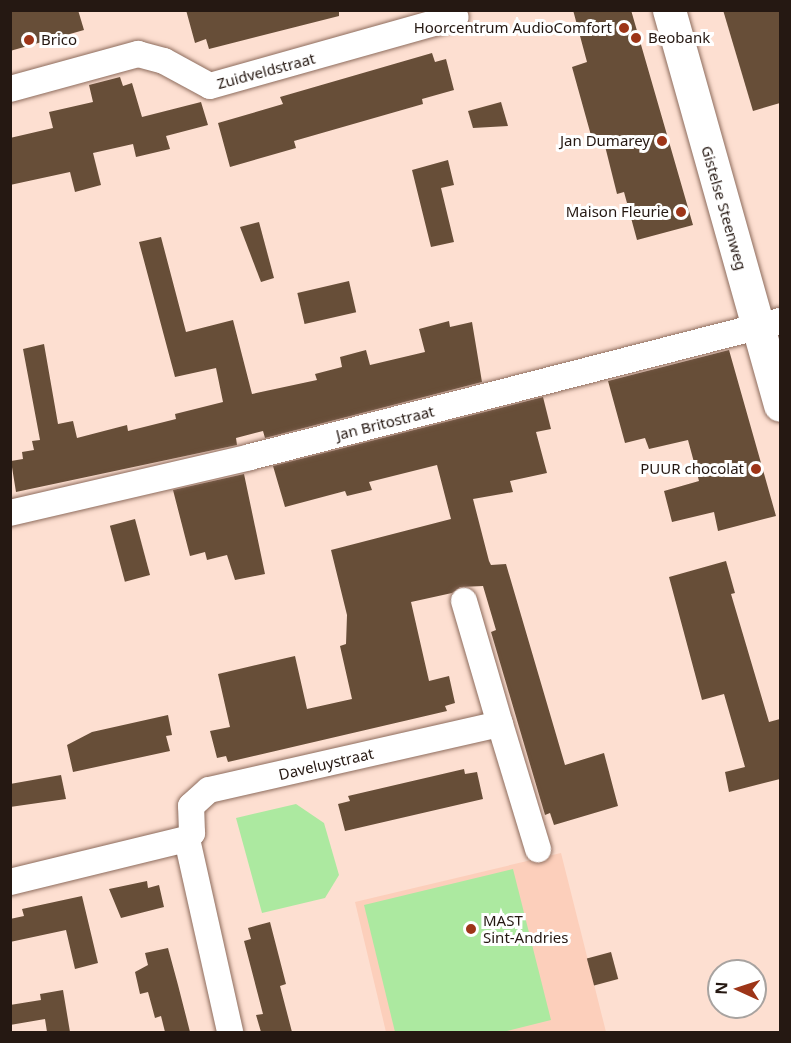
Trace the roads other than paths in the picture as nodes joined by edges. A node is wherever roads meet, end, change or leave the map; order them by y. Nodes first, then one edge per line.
1 (669, 10) edge
2 (456, 16) dead end
3 (10, 88) edge
4 (769, 324) edge
5 (780, 405) edge
6 (10, 513) edge
7 (464, 601) dead end
8 (500, 724) junction
9 (187, 840) junction
10 (538, 849) dead end
11 (10, 882) edge
12 (230, 1032) edge

1 - 4 main road, Gistelse Steenweg
2 - 3 street, Zuidveldstraat
4 - 5 main road, Gistelse Steenweg
4 - 6 street, Jan Britostraat
7 - 8 street
8 - 9 street, Daveluystraat
8 - 10 street
9 - 11 street
9 - 12 street

